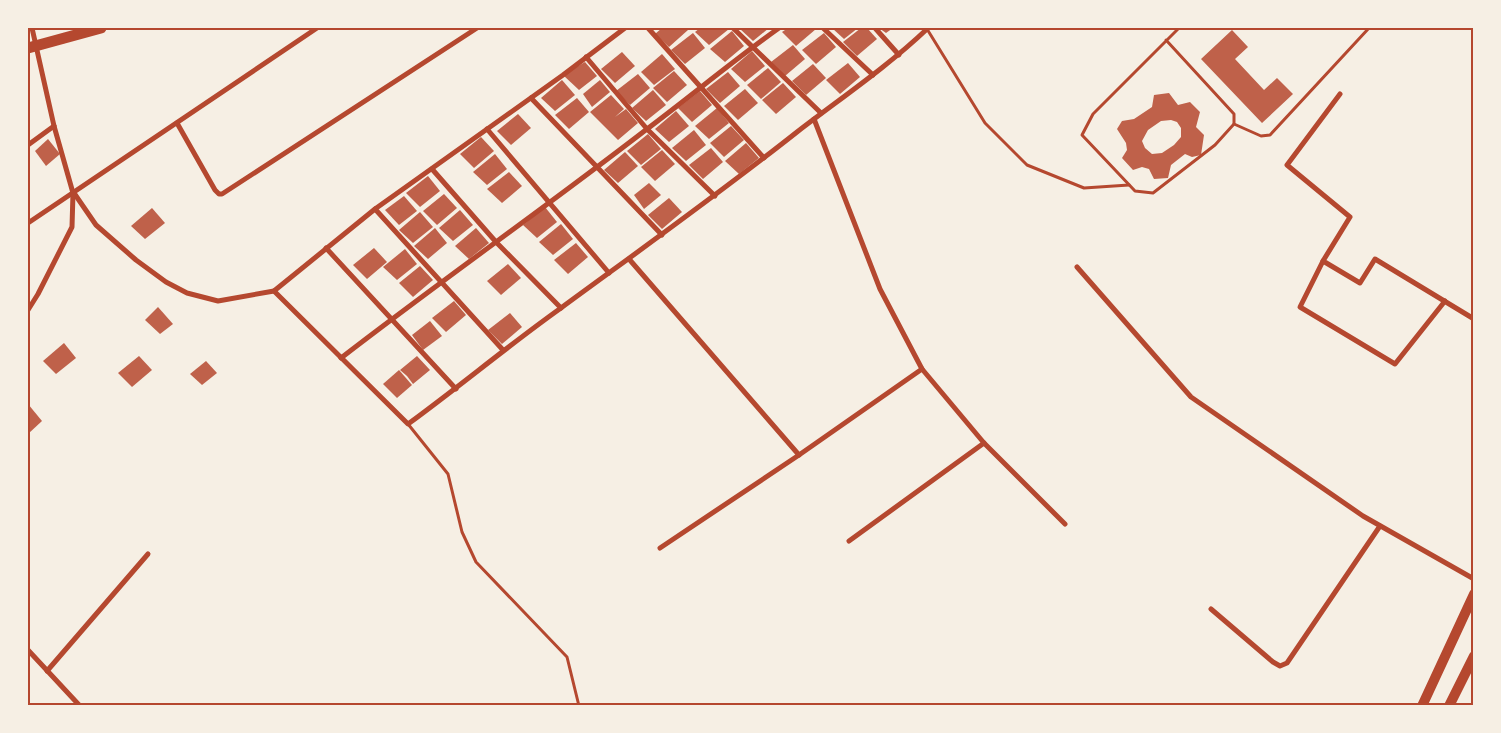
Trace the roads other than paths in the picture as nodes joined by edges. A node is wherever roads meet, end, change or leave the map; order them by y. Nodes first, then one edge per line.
1 (32, 28) edge
2 (101, 28) edge
3 (317, 28) edge
4 (477, 28) edge
5 (625, 28) edge
6 (648, 28) edge
7 (734, 28) edge
8 (779, 28) edge
9 (823, 28) edge
10 (876, 28) edge
11 (927, 28) edge
12 (1179, 28) edge
13 (1369, 28) edge
14 (1166, 40) junction
15 (32, 47) edge
16 (752, 47) junction
17 (900, 55) junction
18 (586, 57) junction
19 (873, 75) junction
20 (701, 86) junction
21 (1340, 94) dead end
22 (531, 98) junction
23 (821, 113) junction
24 (814, 119) junction
25 (177, 123) junction
26 (1234, 124) junction
27 (54, 126) junction
28 (487, 129) junction
29 (647, 129) junction
30 (28, 145) edge
31 (764, 158) junction
32 (596, 167) junction
33 (432, 169) junction
34 (1129, 185) junction
35 (73, 193) junction
36 (715, 196) junction
37 (549, 202) junction
38 (375, 209) junction
39 (28, 223) edge
40 (662, 235) junction
41 (496, 242) junction
42 (326, 248) junction
43 (629, 259) junction
44 (1323, 261) junction
45 (1077, 267) dead end
46 (610, 273) junction
47 (441, 282) junction
48 (274, 291) junction
49 (1445, 301) junction
50 (561, 308) junction
51 (28, 310) edge
52 (392, 318) junction
53 (1474, 319) edge
54 (503, 350) junction
55 (341, 358) junction
56 (922, 369) junction
57 (456, 389) junction
58 (408, 424) junction
59 (984, 443) junction
60 (799, 455) junction
61 (1065, 524) dead end
62 (1380, 526) junction
63 (849, 541) dead end
64 (660, 548) dead end
65 (148, 554) dead end
66 (1474, 579) edge
67 (1474, 594) edge
68 (1211, 609) dead end
69 (28, 650) edge
70 (1474, 656) edge
71 (47, 670) junction
72 (80, 706) edge
73 (578, 706) edge
74 (1422, 706) edge
75 (1449, 706) edge

1 - 15 street
2 - 15 highway
3 - 25 street
4 - 25 street
5 - 18 street
6 - 20 street
7 - 16 street
8 - 16 street
9 - 19 street
10 - 17 street
11 - 17 street
11 - 34 lane
12 - 14 lane
13 - 26 lane
14 - 26 lane
14 - 34 lane
15 - 27 street
16 - 20 street
16 - 23 street
17 - 19 street
18 - 22 street
18 - 29 street
19 - 23 street
20 - 29 street
20 - 31 street
21 - 44 street
22 - 28 street
22 - 32 street
23 - 24 street
24 - 31 street
24 - 56 street
25 - 35 street
26 - 34 lane
27 - 30 street
27 - 35 street
28 - 33 street
28 - 37 street
29 - 32 street
29 - 36 street
31 - 36 street
32 - 37 street
32 - 40 street
33 - 38 street
33 - 41 street
35 - 39 street
35 - 48 street
35 - 51 street
36 - 40 street
37 - 41 street
37 - 46 street
38 - 42 street
38 - 47 street
40 - 43 street
41 - 47 street
41 - 50 street
42 - 48 street
42 - 52 street
43 - 46 street
43 - 60 street
44 - 49 street
44 - 49 street
45 - 62 street
46 - 50 street
47 - 52 street
47 - 54 street
48 - 55 street
49 - 53 street
50 - 54 street
52 - 55 street
52 - 57 street
54 - 57 street
55 - 58 street
56 - 59 street
56 - 60 street
57 - 58 street
58 - 73 lane
59 - 61 street
59 - 63 street
60 - 64 street
62 - 66 street
62 - 68 street
65 - 71 street
67 - 74 main road
69 - 71 street
70 - 75 main road
71 - 72 street

